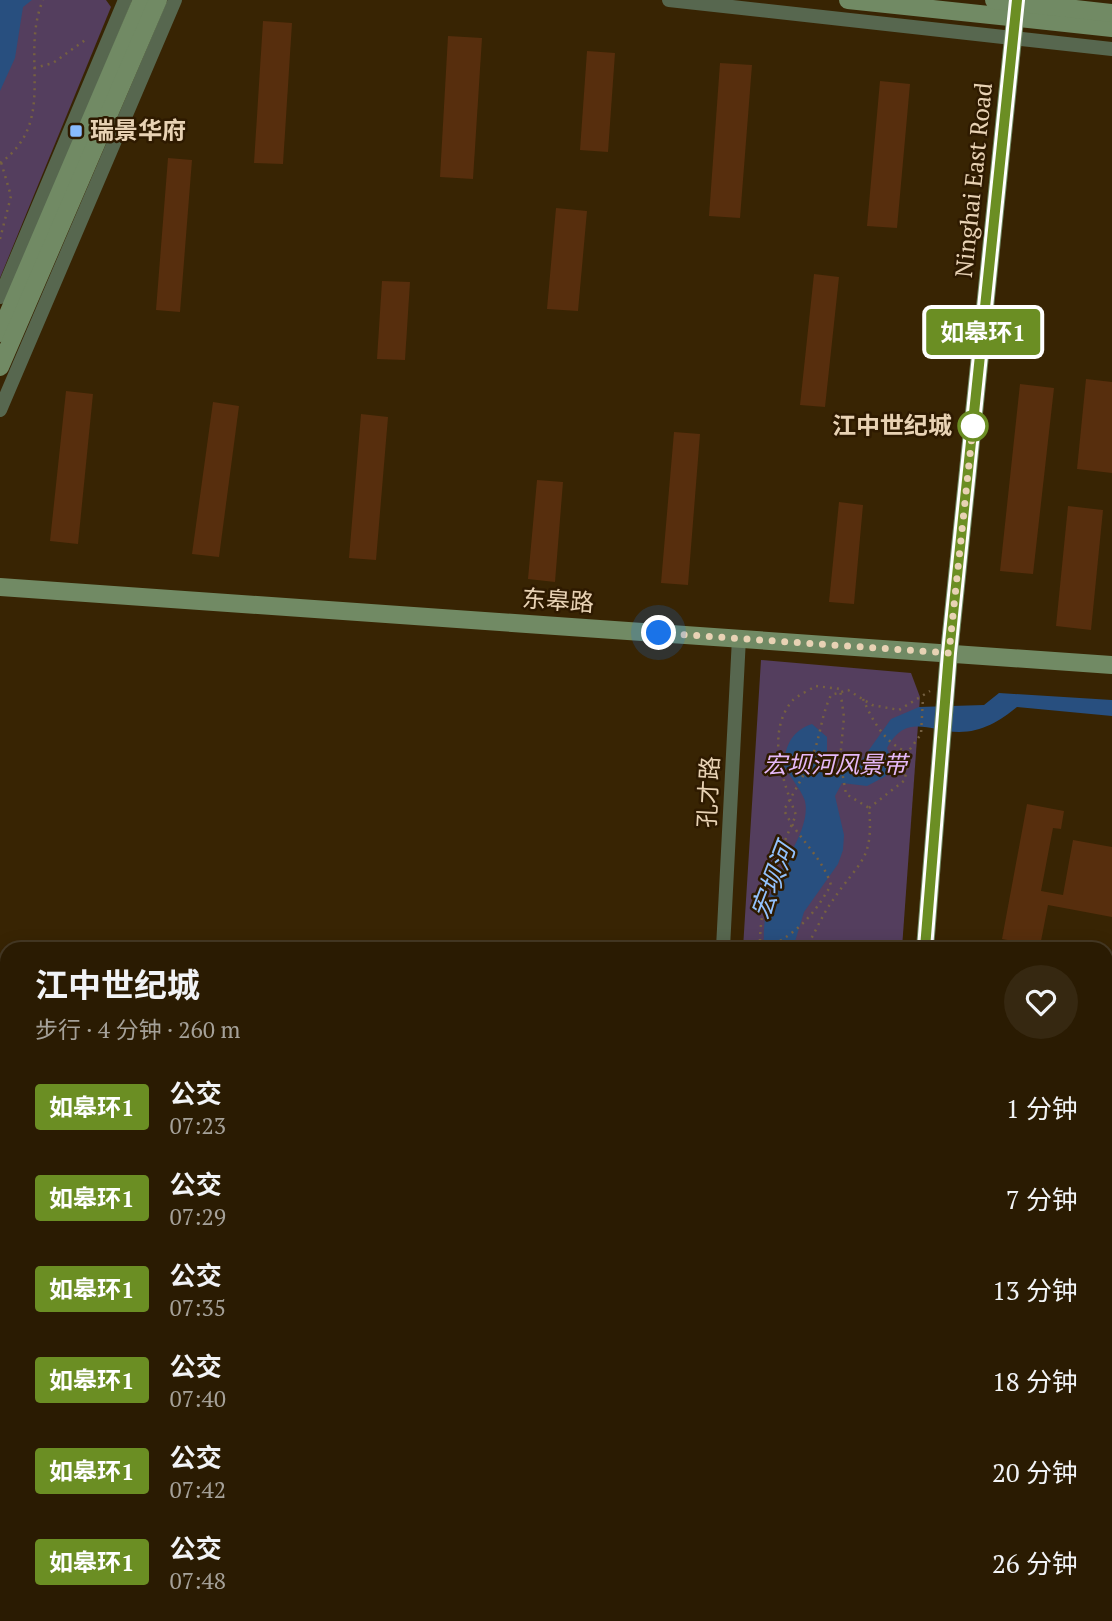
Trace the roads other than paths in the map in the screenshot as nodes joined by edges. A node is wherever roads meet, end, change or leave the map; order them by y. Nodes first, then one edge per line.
1 (125, 0) edge
2 (142, 0) edge
3 (159, 0) edge
4 (175, 0) edge
5 (669, 0) edge
6 (848, 0) edge
7 (994, 0) edge
8 (1016, 7) edge
9 (1112, 13) edge
10 (1112, 28) edge
11 (1014, 38) junction
12 (1112, 48) edge
13 (0, 298) edge
14 (0, 333) edge
15 (0, 367) edge
16 (0, 410) edge
17 (0, 587) edge
18 (739, 638) junction
19 (949, 653) junction
20 (1112, 665) edge
21 (723, 942) edge
22 (925, 942) edge

1 - 13 street
2 - 14 street
3 - 15 street
4 - 16 street
5 - 11 street
6 - 8 street
7 - 8 street
8 - 9 street
8 - 10 street
8 - 11 street, Ninghai East Road
11 - 12 street
11 - 19 street, Ninghai East Road
17 - 18 street, 东皋路
18 - 19 street, 东皋路
18 - 21 street, 孔才路
19 - 20 street, 东皋路
19 - 22 street, Ninghai East Road

